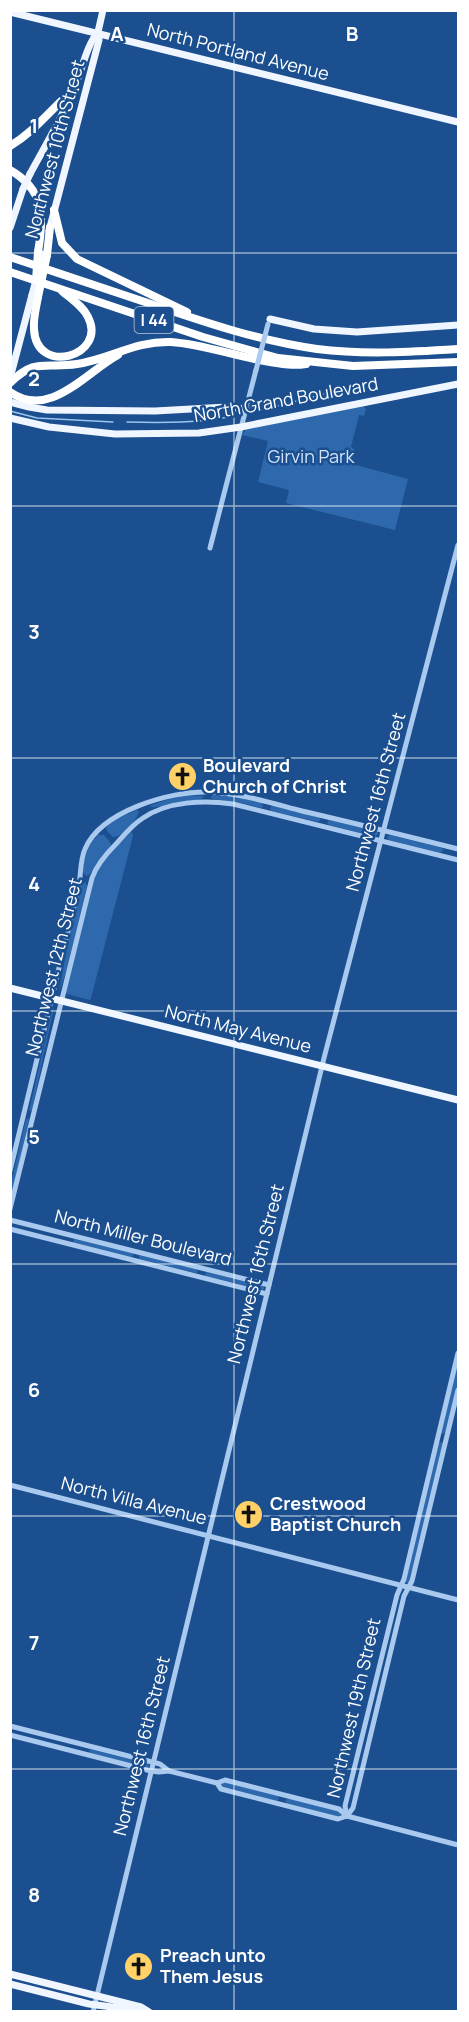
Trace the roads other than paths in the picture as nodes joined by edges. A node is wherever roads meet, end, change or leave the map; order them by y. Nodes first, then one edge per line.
1 (103, 10) edge
2 (10, 12) edge
3 (98, 32) junction
4 (75, 88) junction
5 (459, 122) edge
6 (10, 146) edge
7 (10, 170) edge
8 (54, 210) junction
9 (50, 227) joint
10 (10, 228) edge
11 (42, 254) junction
12 (10, 257) edge
13 (10, 272) edge
14 (36, 280) joint
15 (58, 288) junction
16 (35, 296) junction
17 (269, 321) joint
18 (207, 323) junction
19 (459, 326) edge
20 (136, 346) junction
21 (459, 349) edge
22 (459, 362) edge
23 (314, 363) junction
24 (11, 380) edge
25 (459, 384) edge
26 (10, 392) edge
27 (10, 402) edge
28 (245, 413) junction
29 (10, 418) edge
30 (241, 427) junction
31 (459, 545) edge
32 (210, 548) dead end
33 (384, 831) junction
34 (381, 841) junction
35 (459, 849) edge
36 (459, 860) edge
37 (10, 988) edge
38 (52, 998) junction
39 (61, 1000) junction
40 (322, 1065) junction
41 (459, 1100) edge
42 (10, 1171) edge
43 (10, 1209) edge
44 (10, 1220) edge
45 (10, 1229) edge
46 (269, 1285) junction
47 (267, 1294) junction
48 (459, 1353) edge
49 (459, 1390) edge
50 (10, 1485) edge
51 (208, 1535) junction
52 (401, 1585) junction
53 (409, 1587) junction
54 (459, 1600) edge
55 (10, 1725) edge
56 (10, 1735) edge
57 (153, 1762) junction
58 (151, 1771) junction
59 (169, 1771) junction
60 (218, 1783) junction
61 (347, 1816) junction
62 (459, 1845) edge
63 (10, 1974) edge
64 (10, 1984) edge
65 (96, 1996) junction
66 (93, 2008) edge
67 (149, 2011) edge

1 - 3 main road, Northwest 10th Street
2 - 3 main road, North Portland Avenue
3 - 4 main road, Northwest 10th Street
3 - 5 main road, North Portland Avenue
3 - 8 main road, Northwest 10th Street
4 - 6 highway
4 - 10 main road, Northwest 10th Street, bridge
7 - 11 highway
8 - 9 main road, Northwest 10th Street
8 - 18 highway
9 - 11 highway
11 - 14 highway, bridge
11 - 16 highway, bridge
12 - 18 highway, I 44
13 - 15 highway, I 44
14 - 16 main road, bridge
15 - 16 highway
15 - 23 highway, I 44
16 - 24 main road
17 - 19 main road
17 - 28 street, bridge
18 - 21 highway, I 44
20 - 23 highway
20 - 24 highway
20 - 26 highway
22 - 23 highway, I 44
25 - 30 main road, North Grand Boulevard
27 - 28 main road, North Grand Boulevard
28 - 30 street
29 - 30 main road, North Grand Boulevard
30 - 32 street
31 - 33 street, Northwest 16th Street
33 - 34 street, Northwest 16th Street
33 - 35 street, Northwest 12th Street
33 - 38 street, Northwest 12th Street
34 - 36 street, Northwest 12th Street
34 - 39 street, Northwest 12th Street
34 - 40 street, Northwest 16th Street
37 - 38 main road, North May Avenue
38 - 39 main road, North May Avenue
38 - 42 street, Northwest 12th Street
39 - 40 main road, North May Avenue
39 - 43 street, Northwest 12th Street
40 - 41 main road, North May Avenue
40 - 46 street, Northwest 16th Street
44 - 46 street, North Miller Boulevard
45 - 47 street, North Miller Boulevard
46 - 47 street, Northwest 16th Street
47 - 51 street, Northwest 16th Street
48 - 52 street, Northwest 19th Street
49 - 53 street, Northwest 19th Street
50 - 51 street, North Villa Avenue
51 - 52 street, North Villa Avenue
51 - 57 street, Northwest 16th Street
52 - 53 street, North Villa Avenue
52 - 61 street, Northwest 19th Street
53 - 54 street, North Villa Avenue
53 - 61 street, Northwest 19th Street
55 - 57 street
56 - 58 street
57 - 58 street, Northwest 16th Street
57 - 59 street
58 - 59 street
58 - 65 street, Northwest 16th Street
59 - 60 street
60 - 61 street
60 - 61 street
61 - 62 street
63 - 65 main road
64 - 66 main road
65 - 66 street, Northwest 16th Street
65 - 67 main road
66 - 67 main road

